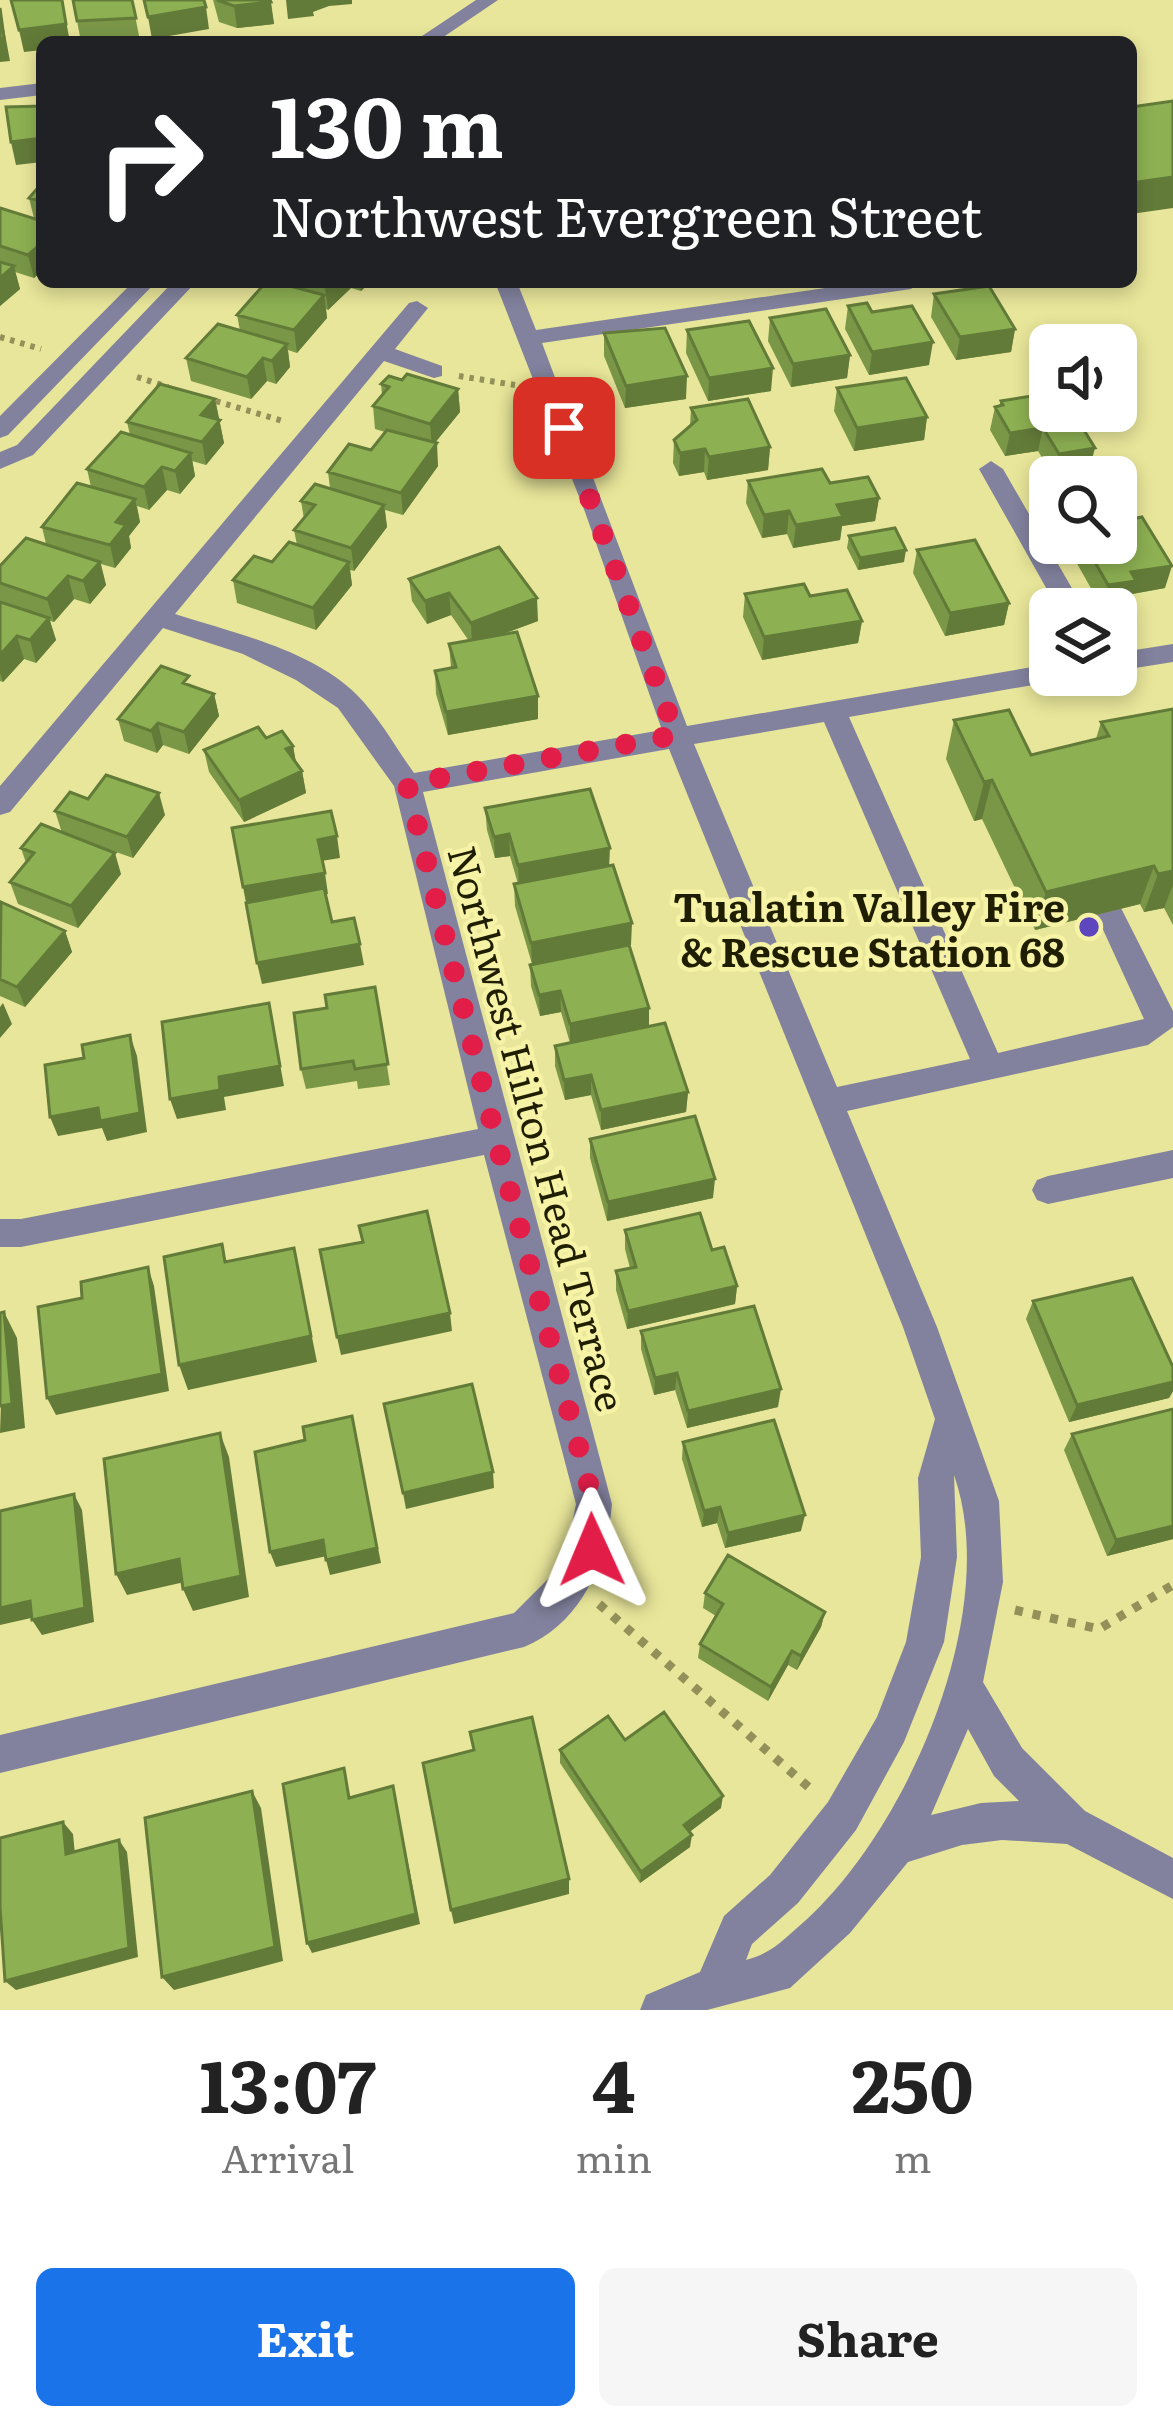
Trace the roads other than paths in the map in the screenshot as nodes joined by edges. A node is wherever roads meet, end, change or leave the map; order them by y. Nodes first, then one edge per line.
1 (489, 0) edge
2 (432, 36) edge
3 (36, 90) edge
4 (0, 94) edge
5 (139, 288) edge
6 (179, 288) edge
7 (508, 288) edge
8 (870, 288) edge
9 (417, 308) dead end
10 (529, 338) junction
11 (380, 352) junction
12 (434, 370) road end
13 (0, 430) edge
14 (0, 461) edge
15 (991, 469) dead end
16 (1059, 588) edge
17 (157, 617) junction
18 (1173, 653) edge
19 (1137, 659) edge
20 (1029, 680) edge
21 (832, 709) junction
22 (676, 735) junction
23 (407, 784) junction
24 (0, 805) edge
25 (1108, 910) edge
26 (989, 1068) junction
27 (829, 1102) junction
28 (496, 1139) junction
29 (1173, 1164) edge
30 (1048, 1190) dead end
31 (0, 1233) edge
32 (951, 1422) junction
33 (964, 1685) junction
34 (0, 1754) edge
35 (1071, 1825) junction
36 (895, 1847) junction
37 (1173, 1879) edge
38 (714, 1986) junction
39 (662, 2010) edge

1 - 2 street
3 - 4 street
5 - 13 street
6 - 14 street
7 - 10 street
8 - 10 street
9 - 11 street
10 - 22 street
11 - 12 street
11 - 17 street
15 - 16 street
17 - 23 street, Northwest Hilton Head Terrace
17 - 24 street
18 - 19 street
20 - 21 street
21 - 22 street
21 - 26 street
22 - 23 street
22 - 27 street
23 - 28 street, Northwest Hilton Head Terrace
25 - 26 street
26 - 27 street
27 - 32 street
28 - 31 street
28 - 34 street, Northwest Hilton Head Terrace
29 - 30 street
32 - 33 street
32 - 38 street
33 - 35 street
33 - 36 street
35 - 36 street
35 - 37 street
36 - 38 street
38 - 39 street

